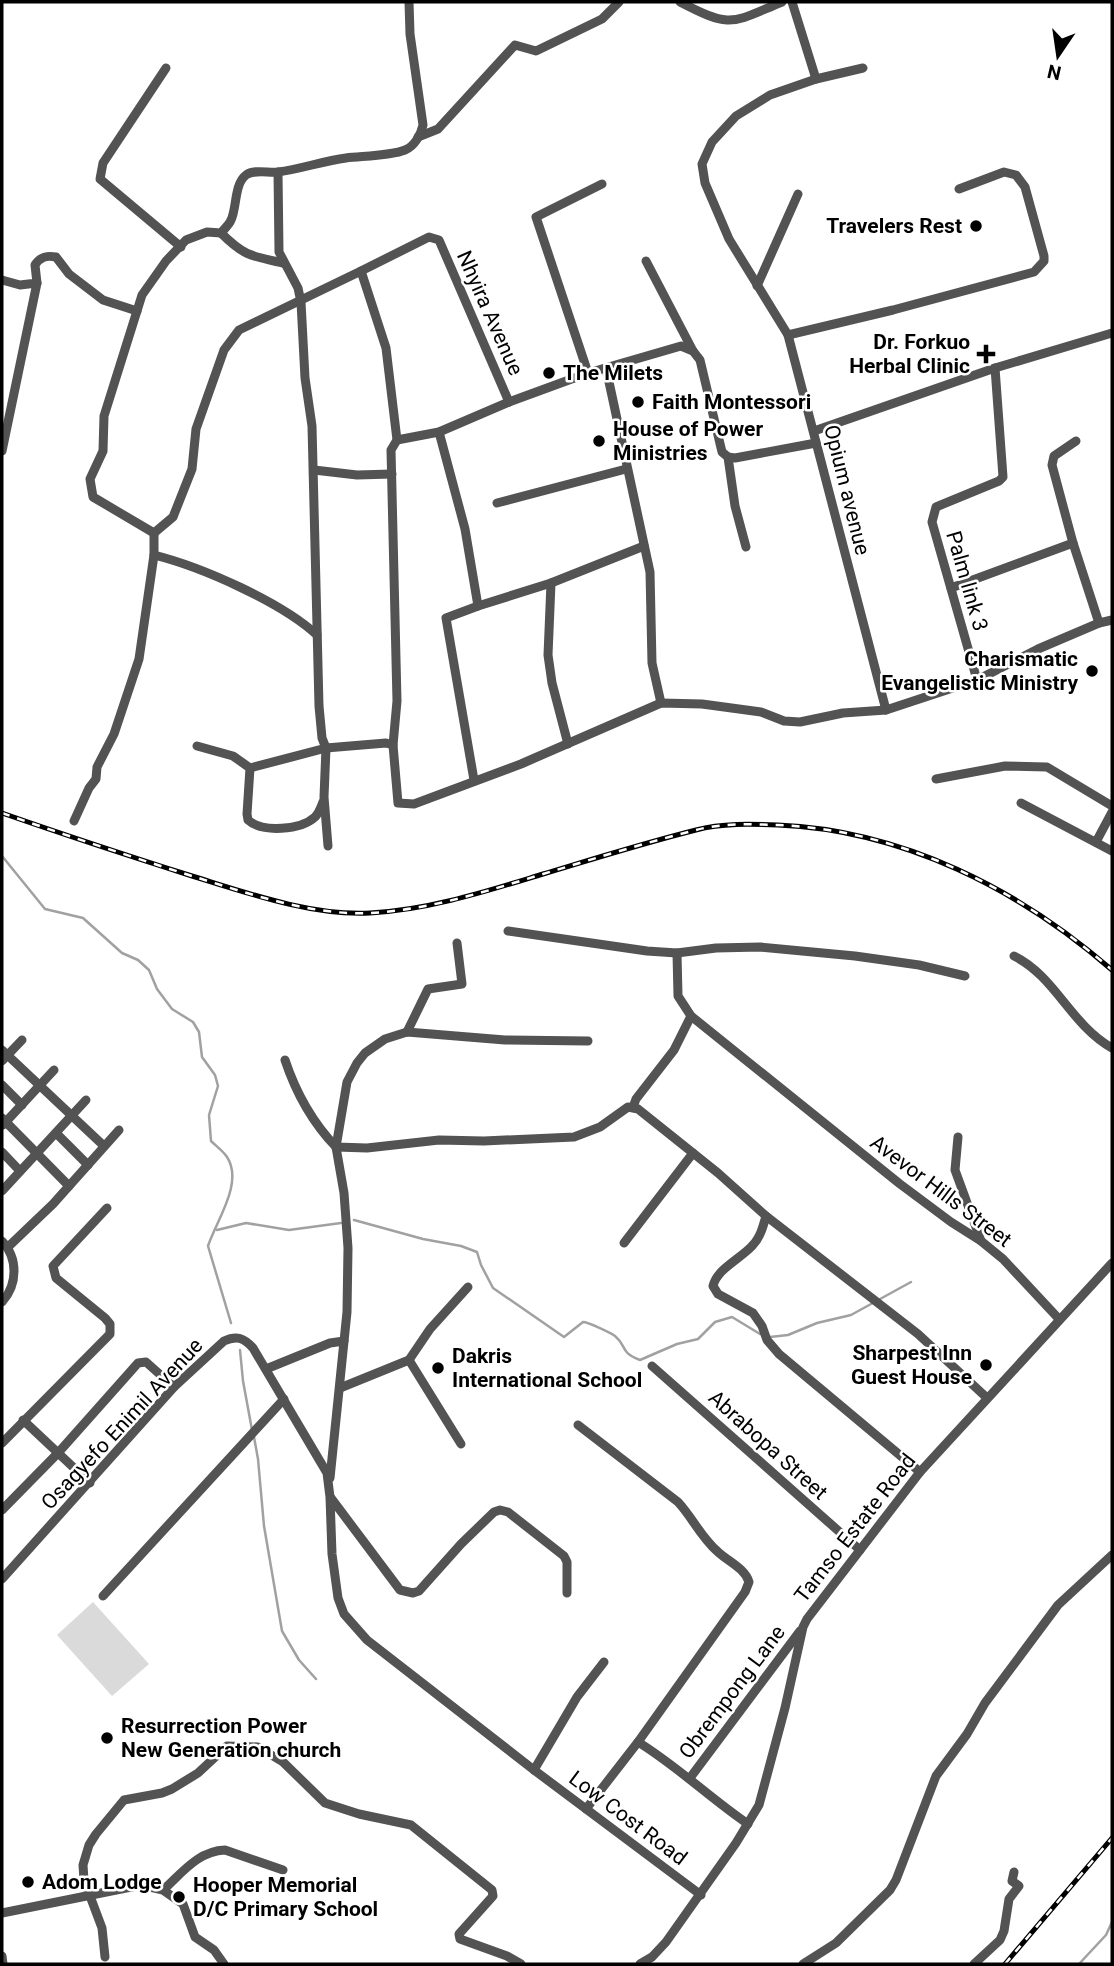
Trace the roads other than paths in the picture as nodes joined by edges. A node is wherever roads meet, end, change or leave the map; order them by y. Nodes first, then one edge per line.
1 (409, 2) edge
2 (619, 2) edge
3 (680, 2) edge
4 (782, 2) edge
5 (792, 2) edge
6 (166, 68) dead end
7 (863, 68) dead end
8 (816, 79) junction
9 (418, 137) junction
10 (278, 172) junction
11 (602, 184) dead end
12 (959, 189) dead end
13 (798, 194) dead end
14 (221, 233) junction
15 (181, 247) junction
16 (646, 261) dead end
17 (283, 263) junction
18 (361, 271) junction
19 (2, 279) edge
20 (37, 283) junction
21 (757, 286) junction
22 (300, 302) junction
23 (136, 311) junction
24 (1112, 333) edge
25 (788, 335) junction
26 (693, 351) junction
27 (606, 368) junction
28 (995, 368) junction
29 (588, 373) junction
30 (509, 402) junction
31 (814, 431) junction
32 (439, 432) junction
33 (397, 440) junction
34 (1076, 441) dead end
35 (816, 443) junction
36 (2, 451) edge
37 (728, 457) junction
38 (626, 469) junction
39 (314, 470) junction
40 (392, 474) junction
41 (497, 503) dead end
42 (154, 533) junction
43 (1073, 543) junction
44 (644, 546) junction
45 (746, 547) dead end
46 (154, 555) junction
47 (551, 583) junction
48 (951, 588) junction
49 (478, 606) junction
50 (1112, 620) edge
51 (1100, 623) junction
52 (317, 635) junction
53 (977, 680) junction
54 (661, 703) junction
55 (886, 710) junction
56 (568, 744) junction
57 (197, 746) dead end
58 (393, 746) junction
59 (326, 748) junction
60 (250, 768) junction
61 (936, 779) dead end
62 (474, 780) junction
63 (324, 797) junction
64 (1021, 803) dead end
65 (1112, 806) edge
66 (1112, 813) edge
67 (74, 821) dead end
68 (1096, 842) junction
69 (328, 846) dead end
70 (1112, 851) edge
71 (508, 931) dead end
72 (457, 943) dead end
73 (677, 953) junction
74 (1014, 956) dead end
75 (965, 976) dead end
76 (691, 1016) junction
77 (407, 1032) junction
78 (22, 1040) dead end
79 (588, 1041) dead end
80 (1112, 1048) edge
81 (4, 1056) edge
82 (285, 1060) dead end
83 (54, 1070) dead end
84 (2, 1084) edge
85 (39, 1086) junction
86 (86, 1100) dead end
87 (22, 1105) junction
88 (633, 1107) junction
89 (71, 1115) junction
90 (3, 1122) edge
91 (119, 1130) dead end
92 (56, 1133) junction
93 (958, 1137) dead end
94 (104, 1146) junction
95 (336, 1147) junction
96 (2, 1152) edge
97 (37, 1153) junction
98 (693, 1153) junction
99 (88, 1165) junction
100 (20, 1171) junction
101 (69, 1186) junction
102 (2, 1191) edge
103 (107, 1208) dead end
104 (766, 1216) junction
105 (981, 1241) junction
106 (624, 1243) dead end
107 (5, 1244) edge
108 (1112, 1263) edge
109 (468, 1287) dead end
110 (2, 1302) edge
111 (1059, 1319) junction
112 (344, 1341) junction
113 (409, 1360) junction
114 (652, 1366) dead end
115 (266, 1369) junction
116 (174, 1387) junction
117 (340, 1388) junction
118 (986, 1397) junction
119 (284, 1399) junction
120 (23, 1420) junction
121 (578, 1425) dead end
122 (2, 1443) edge
123 (461, 1444) dead end
124 (58, 1453) junction
125 (920, 1472) junction
126 (90, 1483) junction
127 (330, 1492) junction
128 (2, 1510) edge
129 (860, 1550) junction
130 (1112, 1555) edge
131 (2, 1579) edge
132 (567, 1593) dead end
133 (103, 1596) dead end
134 (803, 1627) junction
135 (604, 1662) dead end
136 (638, 1742) junction
137 (534, 1770) junction
138 (690, 1778) junction
139 (586, 1809) junction
140 (748, 1825) junction
141 (282, 1870) dead end
142 (1014, 1872) dead end
143 (163, 1890) junction
144 (90, 1895) junction
145 (701, 1895) junction
146 (2, 1913) edge
147 (2, 1956) edge
148 (106, 1957) dead end
149 (3, 1964) edge
150 (224, 1964) edge
151 (521, 1964) edge
152 (640, 1964) edge
153 (803, 1964) edge
154 (974, 1964) edge

1 - 9 street
2 - 9 street
3 - 4 street
5 - 8 street
6 - 15 street
7 - 8 street
8 - 21 street, Opium avenue
9 - 10 street
10 - 14 street
10 - 17 street
11 - 29 street
12 - 25 street
13 - 21 street
14 - 15 street
14 - 17 street
15 - 23 street
16 - 26 street
17 - 22 street
18 - 22 street, Nhyira Avenue
18 - 30 street, Nhyira Avenue
18 - 33 street
19 - 20 street
20 - 23 street
20 - 36 street
21 - 25 street, Opium avenue
22 - 39 street
22 - 42 street, Nhyira Avenue
23 - 42 street
24 - 28 street
25 - 31 street, Opium avenue
26 - 27 street
26 - 37 street
27 - 29 street
27 - 38 street
28 - 31 street
28 - 48 street, Palm link 3
29 - 30 street
30 - 32 street
31 - 35 street, Opium avenue
32 - 33 street
32 - 49 street
33 - 40 street
34 - 43 street
35 - 37 street
35 - 55 street, Opium avenue
37 - 45 street
38 - 41 street
38 - 44 street
39 - 40 street
39 - 52 street
40 - 58 street
42 - 46 street
43 - 48 street
43 - 51 street
44 - 47 street
44 - 54 street
46 - 52 street
46 - 67 street
47 - 49 street
47 - 56 street
48 - 53 street, Palm link 3
49 - 62 street
50 - 51 street
51 - 53 street
52 - 59 street
53 - 55 street
54 - 55 street
54 - 56 street
56 - 62 street
57 - 60 street
58 - 59 street
58 - 62 street
59 - 60 street
59 - 63 street
60 - 63 street
61 - 65 street
63 - 69 street
64 - 68 street
66 - 68 street
68 - 70 street
71 - 73 street
72 - 77 street
73 - 75 street
73 - 76 street
74 - 80 street
76 - 88 street
76 - 105 street, Avevor Hills Street
77 - 79 street
77 - 95 street
78 - 81 street
81 - 85 street
82 - 95 street
83 - 85 street
84 - 87 street
85 - 87 street
85 - 89 street
86 - 89 street
87 - 90 street
88 - 95 street
88 - 98 street
89 - 92 street
89 - 94 street
90 - 97 street
91 - 94 street
92 - 97 street
92 - 99 street
93 - 105 street
94 - 99 street
95 - 112 street
96 - 100 street
97 - 100 street
97 - 101 street
98 - 104 street
98 - 106 street
99 - 101 street
100 - 102 street
101 - 107 street
103 - 120 street
104 - 118 street
104 - 125 street
105 - 111 street, Avevor Hills Street
107 - 110 street
108 - 111 street, Tamso Estate Road
109 - 113 street
111 - 118 street, Tamso Estate Road
112 - 115 street
112 - 117 street
113 - 117 street
113 - 123 street
114 - 129 street, Abrabopa Street
115 - 116 street, Osagyefo Enimil Avenue
115 - 119 street, Osagyefo Enimil Avenue
116 - 124 street
116 - 126 street, Osagyefo Enimil Avenue
117 - 127 street
118 - 125 street, Tamso Estate Road
119 - 127 street, Osagyefo Enimil Avenue
119 - 133 street
120 - 122 street
120 - 124 street
121 - 136 street
124 - 126 street
124 - 128 street
125 - 129 street, Tamso Estate Road
126 - 131 street, Osagyefo Enimil Avenue
127 - 132 street
127 - 137 street, Osagyefo Enimil Avenue
129 - 134 street, Tamso Estate Road
130 - 153 street
134 - 138 street, Obrempong Lane
134 - 140 street, Tamso Estate Road
135 - 137 street
136 - 138 street
136 - 139 street
137 - 139 street, Low Cost Road
138 - 140 street
139 - 145 street, Low Cost Road
140 - 145 street, Tamso Estate Road
141 - 143 street
142 - 154 street
143 - 144 street
143 - 150 street
144 - 146 street
144 - 148 street
144 - 151 street
145 - 152 street, Tamso Estate Road
147 - 149 street

